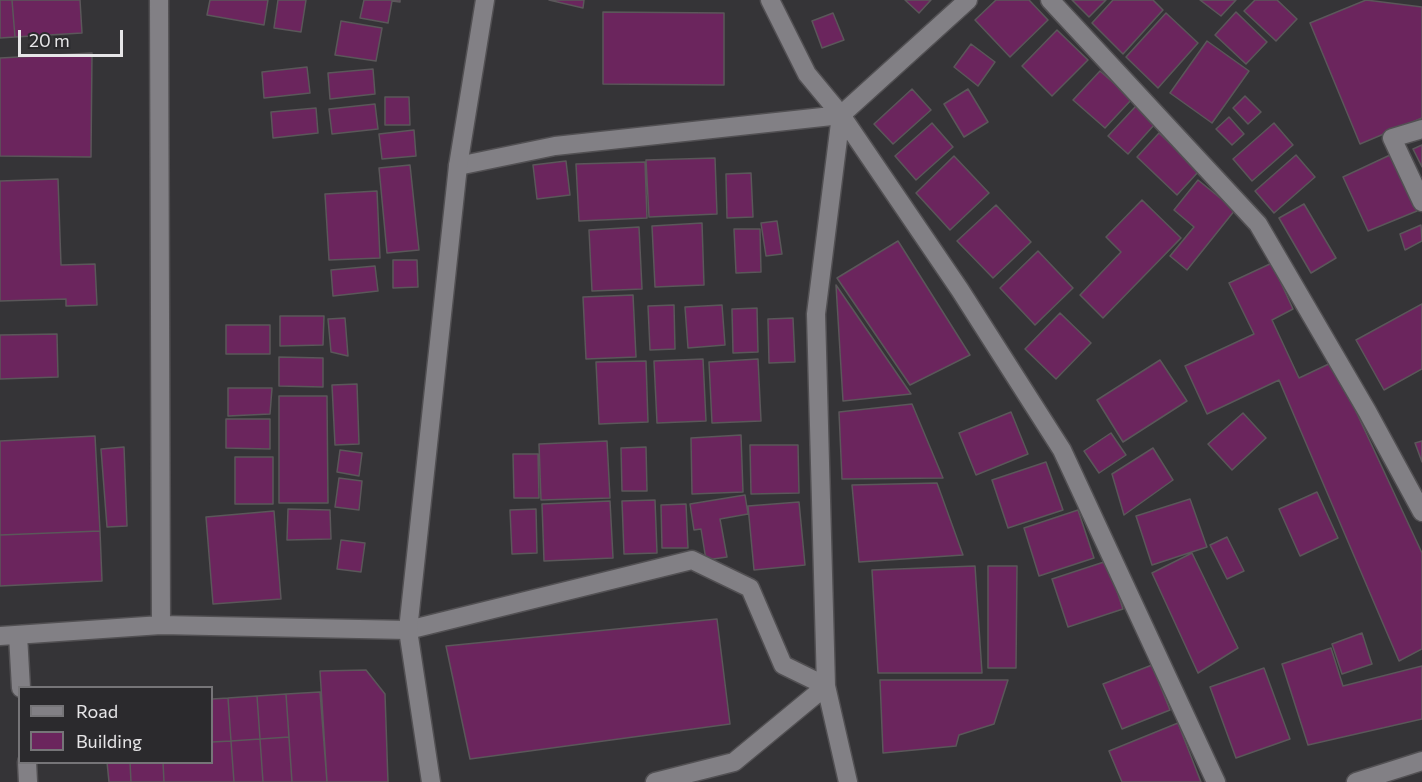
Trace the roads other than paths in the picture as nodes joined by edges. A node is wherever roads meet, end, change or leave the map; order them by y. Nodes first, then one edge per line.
1 (159, 0) edge
2 (485, 0) edge
3 (770, 0) edge
4 (968, 0) edge
5 (1050, 0) edge
6 (841, 115) junction
7 (1422, 129) edge
8 (458, 166) junction
9 (1422, 202) edge
10 (1422, 512) edge
11 (161, 625) junction
12 (408, 630) junction
13 (9, 635) edge
14 (21, 686) edge
15 (826, 686) junction
16 (1422, 761) edge
17 (27, 764) edge
18 (28, 782) edge
19 (431, 782) edge
20 (654, 782) edge
21 (848, 782) edge
22 (1216, 782) edge
23 (1356, 782) edge

1 - 11 street
2 - 8 street
3 - 6 street
4 - 6 street
5 - 10 street
6 - 8 street
6 - 15 street
6 - 22 street
7 - 9 street
8 - 12 street
11 - 12 street
11 - 13 street
12 - 15 street
12 - 19 street
13 - 14 street
15 - 20 street
15 - 21 street
16 - 23 street
17 - 18 street

